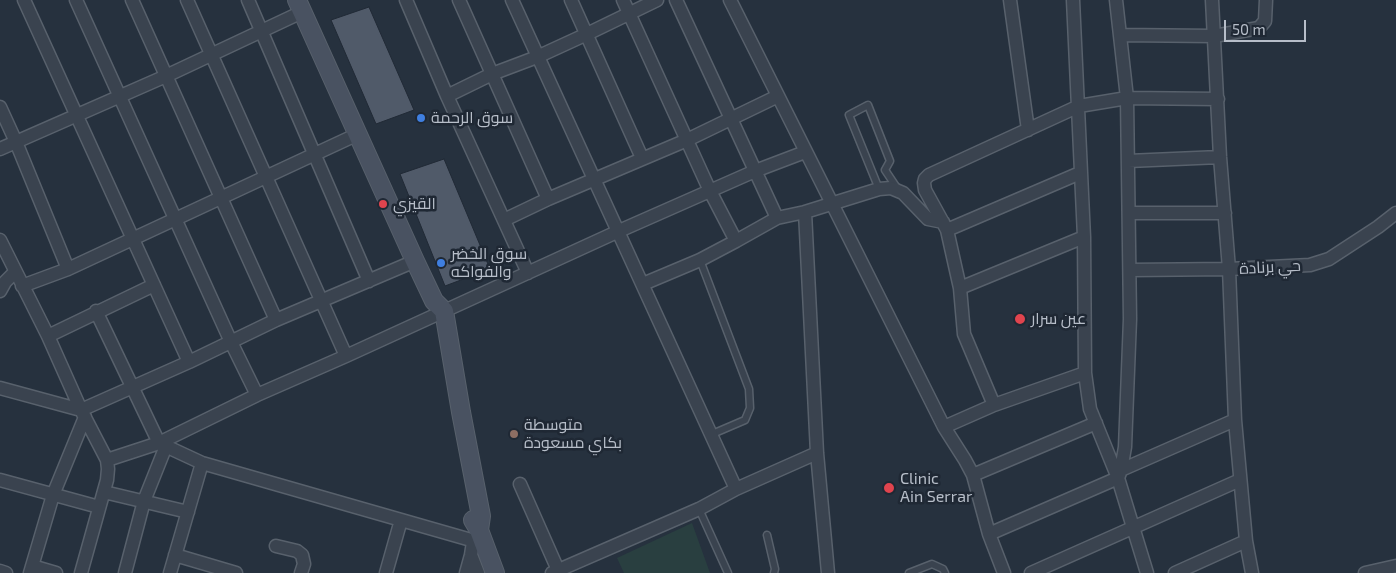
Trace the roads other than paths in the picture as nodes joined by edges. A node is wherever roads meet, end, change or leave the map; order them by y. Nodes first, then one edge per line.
1 (24, 0) edge
2 (76, 0) edge
3 (132, 0) edge
4 (187, 0) edge
5 (248, 0) edge
6 (406, 0) edge
7 (459, 0) edge
8 (512, 0) edge
9 (571, 0) edge
10 (624, 0) edge
11 (657, 0) edge
12 (676, 0) edge
13 (730, 0) edge
14 (1010, 0) edge
15 (1073, 0) edge
16 (1116, 0) edge
17 (1212, 0) edge
18 (1266, 0) edge
19 (300, 6) edge
20 (629, 12) junction
21 (262, 32) junction
22 (586, 34) junction
23 (1120, 35) junction
24 (1214, 36) junction
25 (211, 55) junction
26 (537, 56) junction
27 (492, 74) junction
28 (166, 76) junction
29 (120, 96) junction
30 (447, 96) junction
31 (778, 96) junction
32 (1127, 98) junction
33 (1218, 99) junction
34 (1079, 106) junction
35 (0, 107) edge
36 (76, 115) junction
37 (732, 118) junction
38 (1028, 130) junction
39 (358, 134) junction
40 (687, 140) junction
41 (16, 142) junction
42 (0, 149) edge
43 (805, 152) junction
44 (314, 153) junction
45 (1220, 157) junction
46 (642, 158) junction
47 (1128, 161) junction
48 (755, 171) junction
49 (1080, 174) junction
50 (265, 178) junction
51 (594, 179) junction
52 (879, 189) junction
53 (897, 189) junction
54 (710, 191) junction
55 (221, 198) junction
56 (548, 199) junction
57 (833, 204) junction
58 (805, 212) junction
59 (1129, 213) junction
60 (1225, 213) junction
61 (1396, 213) edge
62 (175, 218) junction
63 (777, 218) junction
64 (504, 220) junction
65 (945, 226) junction
66 (619, 231) junction
67 (1084, 237) junction
68 (132, 238) junction
69 (0, 240) edge
70 (736, 241) junction
71 (700, 260) junction
72 (415, 261) junction
73 (8, 265) edge
74 (1229, 268) junction
75 (68, 269) junction
76 (1130, 270) junction
77 (528, 273) junction
78 (369, 281) junction
79 (642, 284) junction
80 (154, 285) junction
81 (22, 286) junction
82 (960, 288) junction
83 (0, 291) edge
84 (323, 301) junction
85 (438, 309) junction
86 (96, 312) junction
87 (276, 320) junction
88 (48, 336) junction
89 (231, 342) junction
90 (346, 356) junction
91 (189, 362) junction
92 (1085, 373) junction
93 (133, 387) junction
94 (0, 388) edge
95 (257, 395) junction
96 (994, 405) junction
97 (83, 414) junction
98 (1235, 420) junction
99 (1096, 423) junction
100 (944, 427) junction
101 (710, 435) junction
102 (162, 445) junction
103 (817, 453) junction
104 (107, 460) junction
105 (202, 463) junction
106 (1120, 474) junction
107 (974, 476) junction
108 (0, 480) edge
109 (1240, 480) junction
110 (520, 484) dead end
111 (736, 489) junction
112 (104, 492) junction
113 (53, 495) junction
114 (144, 501) junction
115 (99, 507) junction
116 (699, 509) junction
117 (188, 512) junction
118 (401, 520) junction
119 (1133, 528) junction
120 (989, 534) junction
121 (767, 535) dead end
122 (1246, 541) junction
123 (477, 543) junction
124 (276, 546) dead end
125 (175, 555) junction
126 (1396, 566) edge
127 (31, 570) edge
128 (0, 571) edge
129 (555, 572) edge
130 (6, 573) edge
131 (56, 573) edge
132 (81, 573) edge
133 (125, 573) edge
134 (170, 573) edge
135 (236, 573) edge
136 (301, 573) edge
137 (386, 573) edge
138 (466, 573) edge
139 (478, 573) edge
140 (495, 573) edge
141 (728, 573) edge
142 (774, 573) edge
143 (828, 573) edge
144 (909, 573) edge
145 (945, 573) edge
146 (1004, 573) edge
147 (1031, 573) edge
148 (1147, 573) edge
149 (1176, 573) edge
150 (1252, 573) edge
151 (1365, 573) edge

1 - 36 street
2 - 29 street
3 - 28 street
4 - 25 street
5 - 21 street
6 - 30 street
7 - 27 street
8 - 26 street
9 - 22 street
10 - 20 street
11 - 20 street
12 - 37 street
13 - 31 street
14 - 38 street
15 - 34 street
16 - 23 street
17 - 24 street
18 - 24 street
19 - 21 street
19 - 39 street
20 - 22 street
20 - 40 street
21 - 25 street
21 - 44 street
22 - 26 street
22 - 46 street
23 - 24 street
23 - 32 street
24 - 33 street
25 - 28 street
25 - 50 street
26 - 27 street
26 - 51 street
27 - 30 street
27 - 56 street
28 - 29 street
28 - 55 street
29 - 36 street
29 - 62 street
30 - 64 street
31 - 37 street
31 - 43 street
32 - 33 street
32 - 34 street
32 - 47 street
33 - 45 street
34 - 38 street
34 - 49 street
35 - 41 street
36 - 41 street
36 - 68 street
37 - 40 street
37 - 48 street
38 - 65 street
39 - 44 street
39 - 72 street
40 - 46 street
40 - 54 street
41 - 42 street
41 - 75 street
43 - 48 street
43 - 57 street
44 - 50 street
44 - 78 street
45 - 47 street
45 - 60 street
46 - 51 street
47 - 59 street
48 - 54 street
48 - 63 street
49 - 65 street
49 - 67 street
50 - 55 street
50 - 84 street
51 - 56 street
51 - 66 street
52 - 53 street
52 - 53 lane
52 - 57 street
53 - 65 street
54 - 66 street
54 - 70 street
55 - 62 street
55 - 87 street
56 - 64 street
57 - 58 street
57 - 100 street
58 - 63 street
58 - 103 street
59 - 60 street
59 - 76 street
60 - 74 street
61 - 74 street, حي برنادة
62 - 68 street
62 - 89 street
63 - 70 street
64 - 77 street
65 - 82 street
66 - 77 street
66 - 79 street
67 - 82 street
67 - 92 street
68 - 75 street
68 - 80 street
69 - 73 street
70 - 71 street
71 - 79 street
71 - 101 lane
72 - 78 street
72 - 85 street
73 - 81 street
73 - 83 street
74 - 76 street, حي برنادة
74 - 98 street
75 - 81 street
76 - 106 street
77 - 85 street
78 - 84 street
79 - 101 street
80 - 86 street
80 - 91 street
81 - 88 street
82 - 96 street
84 - 87 street
84 - 90 street
85 - 90 street
85 - 123 street
86 - 88 street
86 - 93 street
87 - 89 street
88 - 97 street
89 - 91 street
89 - 95 street
90 - 95 street
91 - 93 street
92 - 96 street
92 - 99 street
93 - 97 street
93 - 102 street
94 - 97 street
95 - 102 street
96 - 100 street
97 - 104 street
97 - 113 street
98 - 106 street
98 - 109 street
99 - 106 street
99 - 107 street
100 - 107 street
101 - 111 street
102 - 104 street
102 - 105 street
102 - 114 street
103 - 111 street
103 - 143 street
104 - 112 street
105 - 117 street
105 - 118 street
106 - 119 street
106 - 120 street
107 - 120 street
108 - 113 street
109 - 119 street
109 - 122 street
110 - 129 street
111 - 116 street
112 - 114 street
112 - 115 street
113 - 115 street
113 - 127 street
114 - 117 street
114 - 133 street
115 - 132 street
116 - 129 street
116 - 141 lane
117 - 125 street
118 - 123 street
118 - 137 street
119 - 147 street
119 - 148 street
120 - 146 street
121 - 142 lane
122 - 149 street
122 - 150 street
123 - 138 street
123 - 139 street
123 - 140 street
124 - 136 street
125 - 134 street
125 - 135 street
126 - 151 street
127 - 131 street
128 - 130 street
144 - 145 lane

